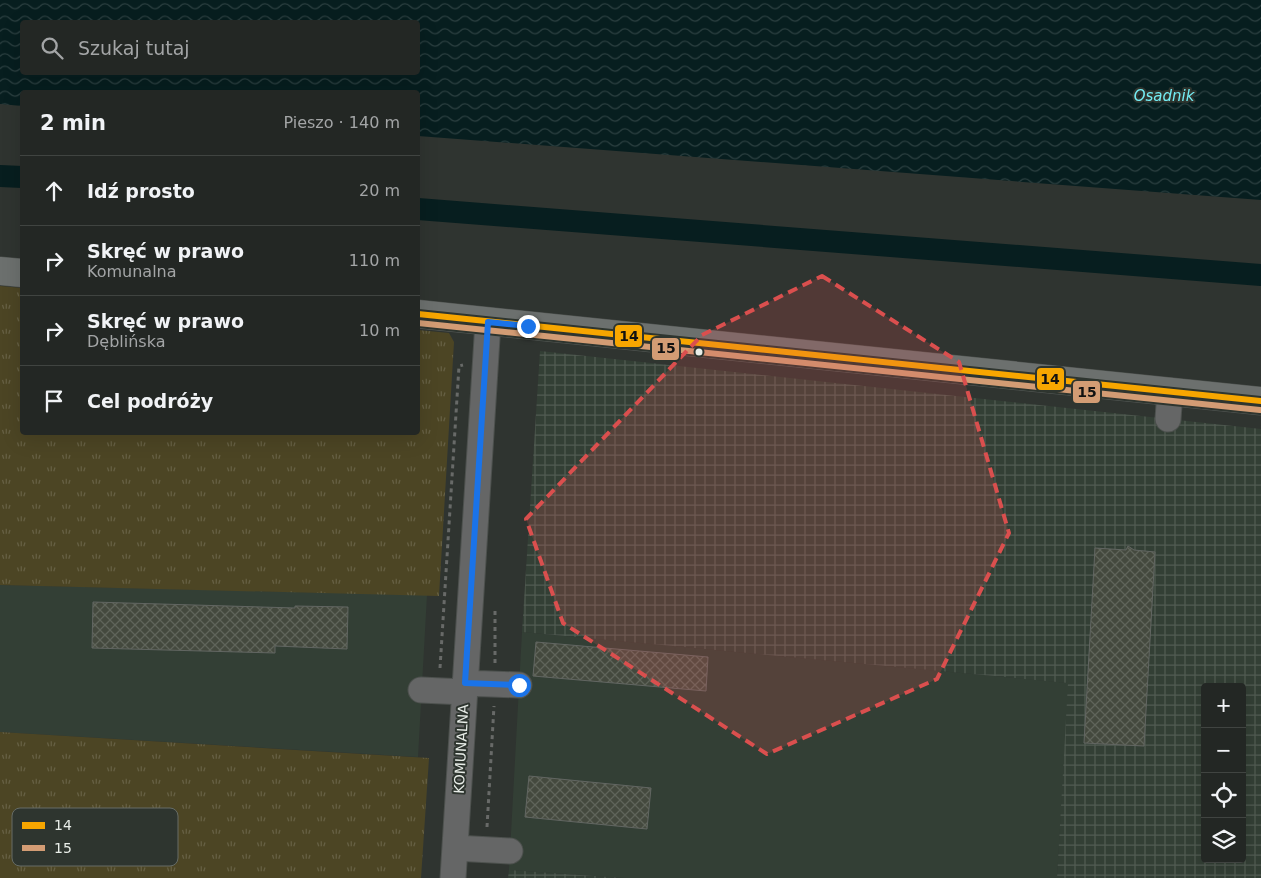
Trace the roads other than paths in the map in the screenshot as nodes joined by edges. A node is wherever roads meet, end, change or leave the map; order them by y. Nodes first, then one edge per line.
1 (0, 270) edge
2 (20, 273) edge
3 (420, 314) edge
4 (488, 322) junction
5 (1170, 391) junction
6 (1261, 401) edge
7 (1168, 420) dead end
8 (519, 685) dead end
9 (465, 688) junction
10 (430, 691) road end
11 (455, 848) junction
12 (510, 851) dead end
13 (453, 878) edge

1 - 2 main road
3 - 4 main road
4 - 5 main road
4 - 9 street, KOMUNALNA
5 - 6 main road
5 - 7 street
8 - 9 street
9 - 10 street
9 - 11 street, KOMUNALNA
11 - 12 street
11 - 13 street, KOMUNALNA

